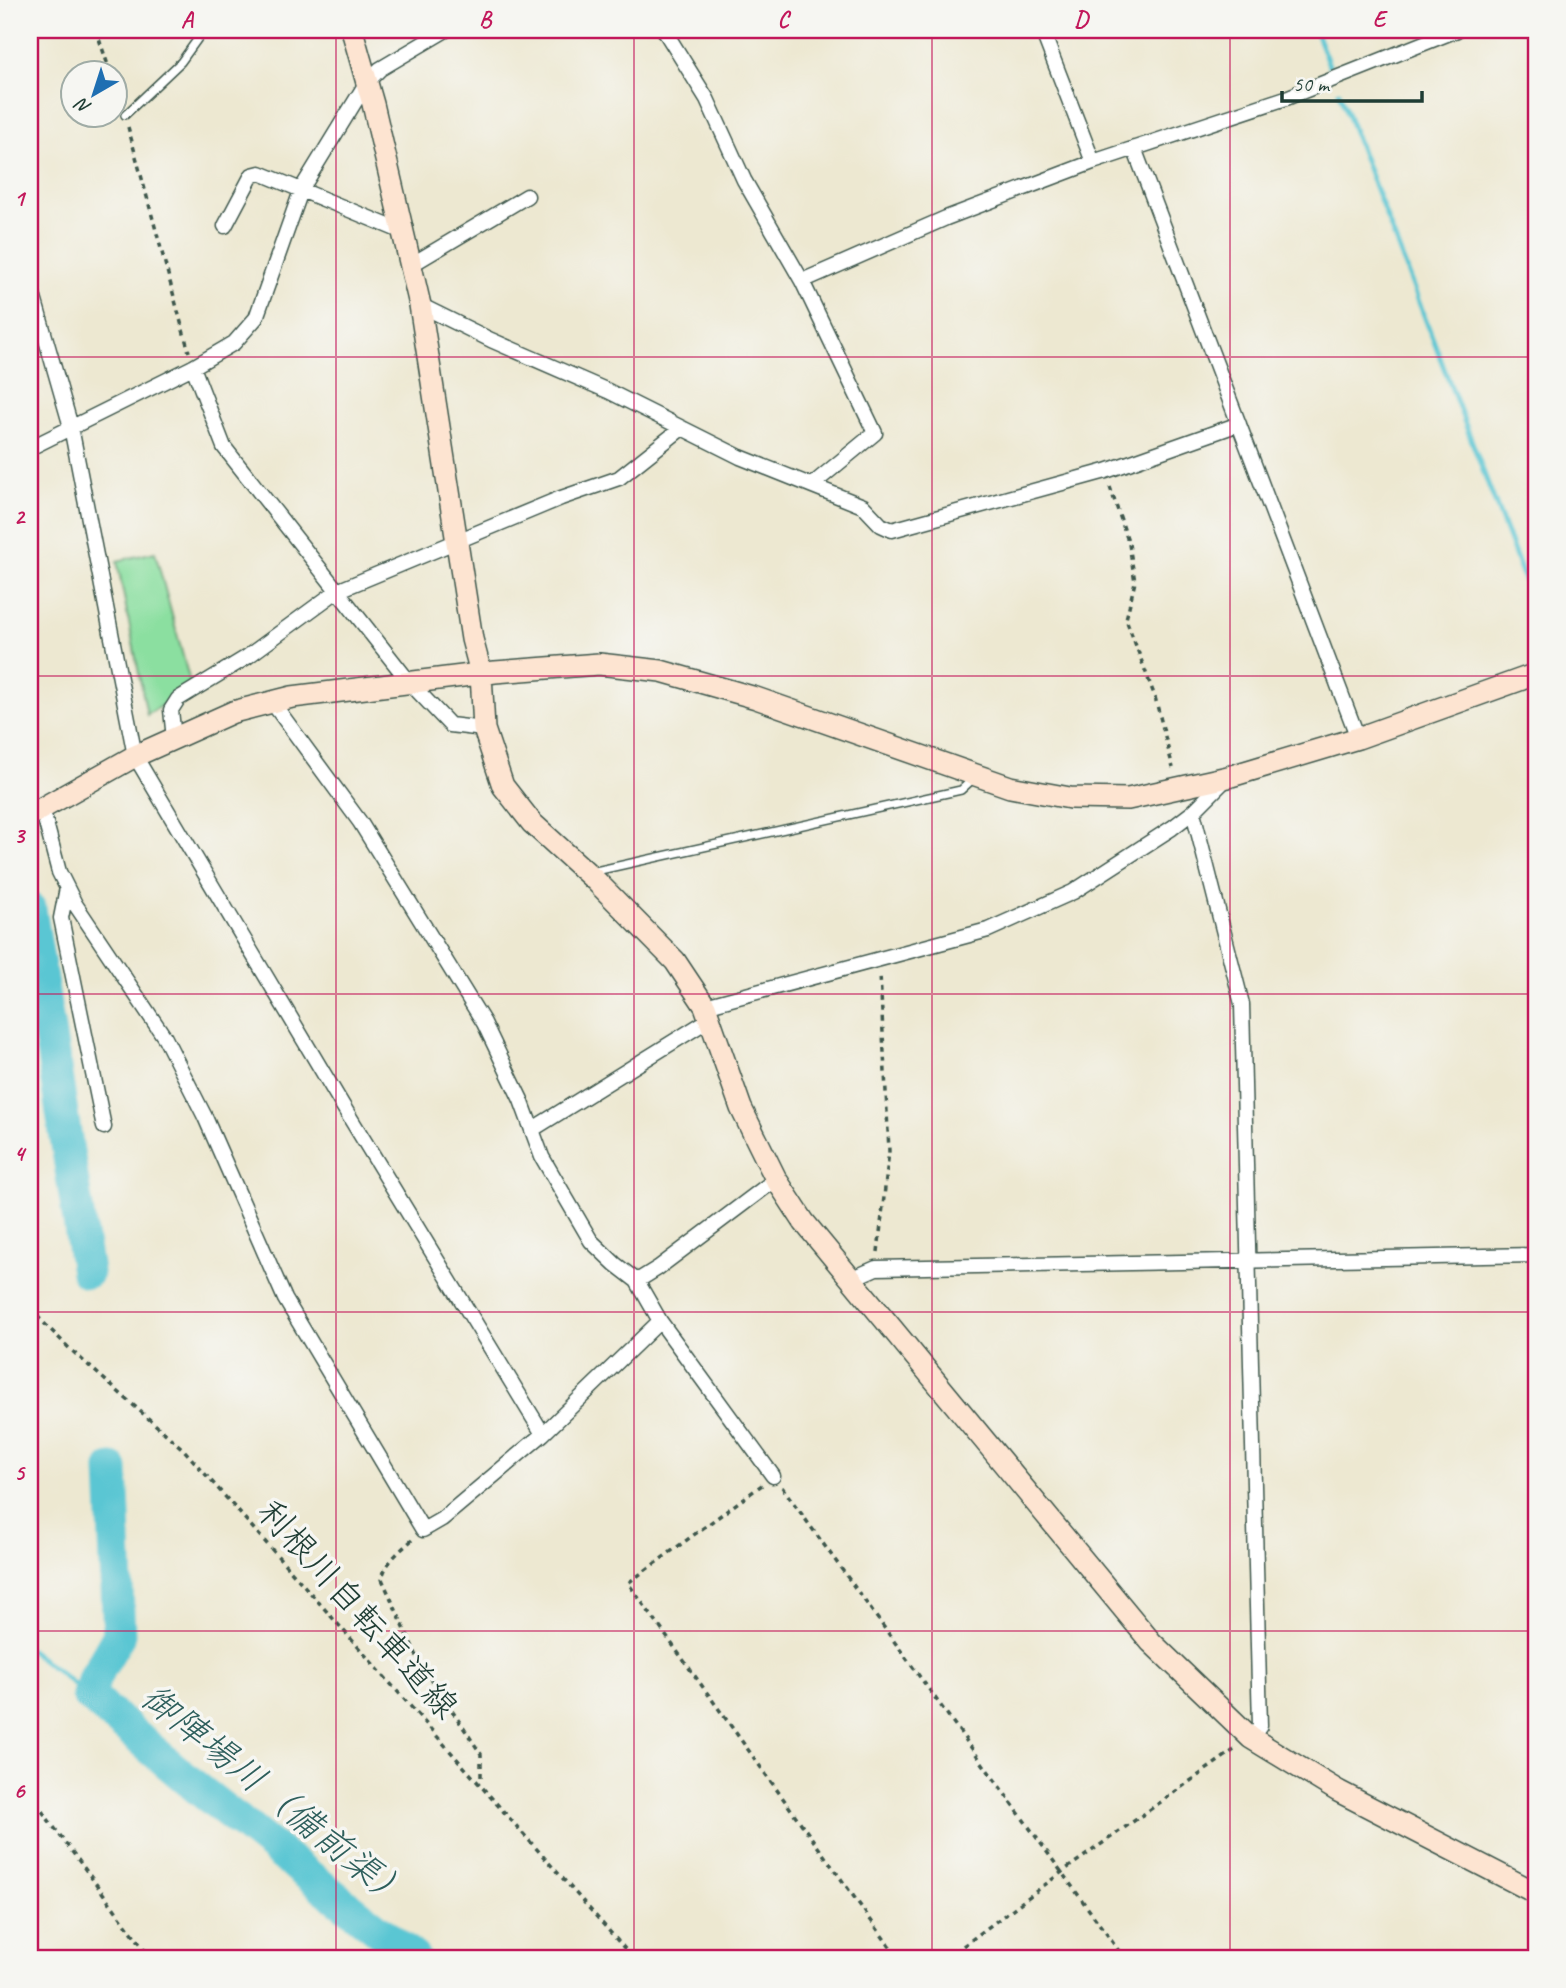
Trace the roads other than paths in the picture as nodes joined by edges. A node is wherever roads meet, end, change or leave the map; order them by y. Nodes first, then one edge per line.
1 (204, 30) edge
2 (352, 30) edge
3 (446, 30) edge
4 (664, 30) edge
5 (1042, 30) edge
6 (1457, 30) edge
7 (367, 82) junction
8 (130, 110) edge
9 (1134, 148) junction
10 (1093, 162) junction
11 (302, 188) junction
12 (527, 196) dead end
13 (225, 226) dead end
14 (403, 232) junction
15 (411, 265) junction
16 (802, 281) junction
17 (30, 284) edge
18 (420, 304) junction
19 (193, 368) junction
20 (1239, 424) junction
21 (71, 428) junction
22 (682, 428) junction
23 (30, 449) edge
24 (812, 485) junction
25 (457, 540) junction
26 (337, 591) junction
27 (481, 673) junction
28 (1536, 674) edge
29 (410, 682) junction
30 (272, 702) junction
31 (484, 729) junction
32 (1358, 738) junction
33 (174, 739) junction
34 (135, 756) junction
35 (977, 775) junction
36 (1228, 777) junction
37 (36, 812) edge
38 (1193, 812) junction
39 (587, 873) junction
40 (66, 888) junction
41 (708, 1012) junction
42 (104, 1127) dead end
43 (533, 1129) junction
44 (776, 1179) junction
45 (1536, 1255) edge
46 (1248, 1261) junction
47 (851, 1279) junction
48 (637, 1281) junction
49 (660, 1321) junction
50 (542, 1434) junction
51 (773, 1476) road end
52 (1251, 1738) junction
53 (1536, 1893) edge

1 - 8 lane
2 - 7 street
3 - 7 street
4 - 16 street
5 - 10 street
6 - 9 street
7 - 11 street
7 - 14 street
9 - 10 street
9 - 20 street
10 - 16 street
11 - 13 street
11 - 14 street
11 - 19 street
12 - 15 street
14 - 15 street
15 - 18 street
16 - 24 street
17 - 21 street
18 - 22 street
18 - 25 street
19 - 21 street
19 - 26 street
20 - 24 street
20 - 32 street
21 - 23 street
21 - 34 street
22 - 24 street
22 - 25 street
25 - 26 street
25 - 27 street
26 - 29 street
26 - 33 street
27 - 29 street
27 - 31 street
27 - 35 street
28 - 32 street
29 - 30 street
29 - 31 street
30 - 33 street
30 - 43 street
31 - 39 street
32 - 36 street
33 - 34 street
34 - 37 street
34 - 50 street
35 - 36 street
35 - 39 lane
36 - 38 street
37 - 40 street
38 - 41 street
38 - 46 street
39 - 41 street
40 - 42 street
40 - 50 street
41 - 43 street
41 - 44 street
43 - 48 street
44 - 47 street
44 - 48 street
45 - 46 street
46 - 47 street
46 - 52 street
47 - 52 street
48 - 49 street
49 - 50 street
49 - 51 street
52 - 53 street

